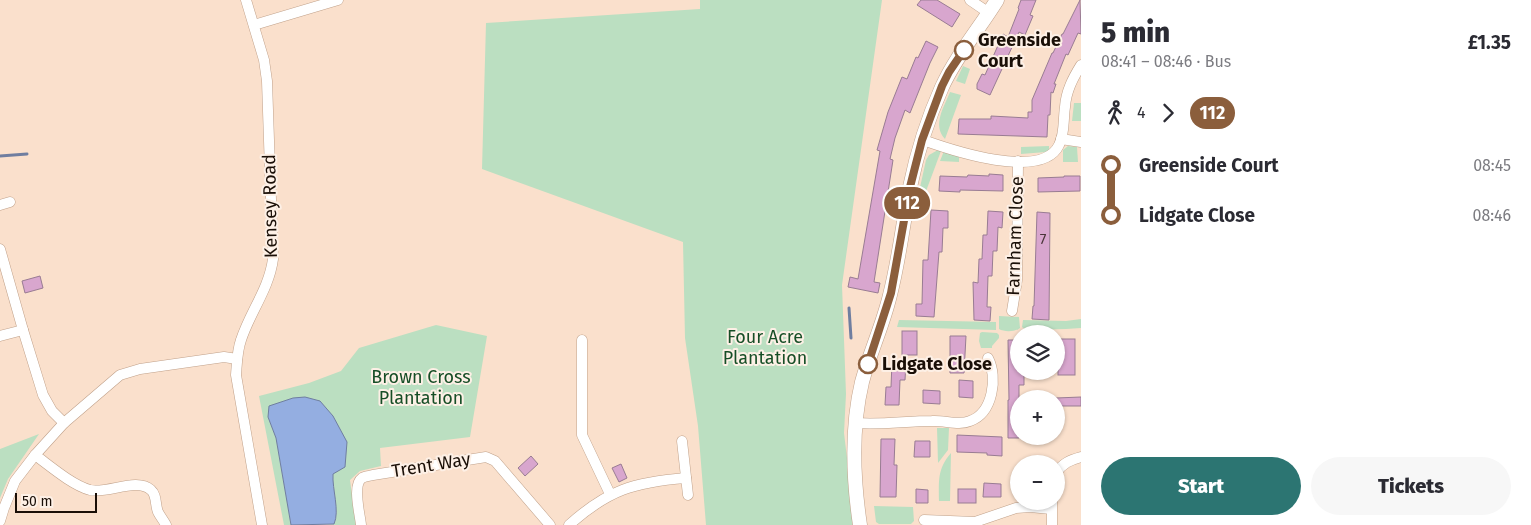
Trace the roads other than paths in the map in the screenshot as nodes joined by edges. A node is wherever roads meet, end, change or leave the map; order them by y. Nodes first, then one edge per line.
1 (246, 0) edge
2 (338, 0) edge
3 (970, 0) edge
4 (997, 0) edge
5 (989, 13) junction
6 (254, 25) junction
7 (1081, 65) edge
8 (1061, 139) junction
9 (922, 140) junction
10 (1081, 142) edge
11 (1018, 161) junction
12 (0, 249) edge
13 (1012, 312) dead end
14 (22, 330) junction
15 (0, 336) edge
16 (582, 340) dead end
17 (988, 358) dead end
18 (237, 359) junction
19 (64, 423) junction
20 (856, 424) junction
21 (682, 441) dead end
22 (34, 455) junction
23 (1081, 457) edge
24 (1065, 464) edge
25 (686, 478) junction
26 (610, 494) junction
27 (688, 495) dead end
28 (1010, 510) edge
29 (1051, 510) edge
30 (924, 520) dead end
31 (0, 521) edge
32 (548, 524) edge
33 (166, 525) edge
34 (262, 525) edge
35 (362, 525) edge
36 (569, 525) edge
37 (860, 525) edge
38 (1052, 525) edge

1 - 6 street, Kensey Road
2 - 6 street
3 - 5 street
4 - 5 street
5 - 9 street
6 - 18 street, Kensey Road
7 - 8 street
8 - 10 street
8 - 11 street
9 - 11 street
9 - 20 street
11 - 13 street, Farnham Close
12 - 14 street
14 - 15 street
14 - 19 street
16 - 26 street
17 - 20 street
18 - 19 street
18 - 34 street, Kensey Road
19 - 22 street
20 - 37 street
21 - 25 street
22 - 31 street
22 - 33 street
23 - 24 street
25 - 26 street
25 - 27 street
26 - 36 street
28 - 30 street
29 - 38 street
32 - 35 street, Trent Way

